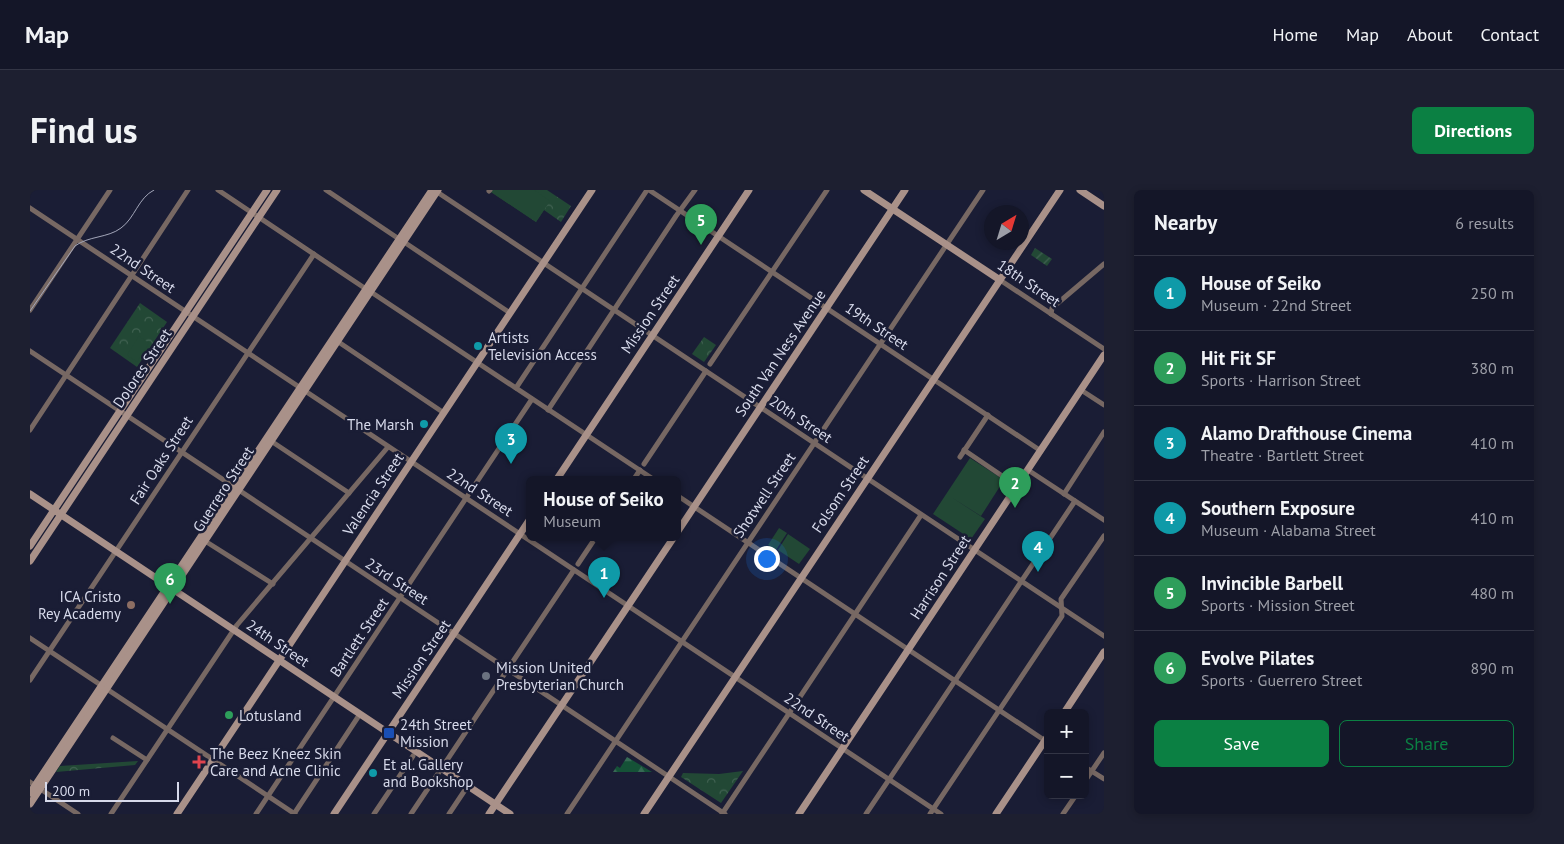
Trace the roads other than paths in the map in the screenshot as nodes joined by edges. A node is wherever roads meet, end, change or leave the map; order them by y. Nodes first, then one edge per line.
1 (110, 190) edge
2 (188, 190) edge
3 (218, 190) edge
4 (267, 190) edge
5 (277, 190) edge
6 (326, 190) edge
7 (592, 190) edge
8 (648, 190) edge
9 (695, 190) edge
10 (749, 190) edge
11 (827, 190) edge
12 (864, 190) edge
13 (905, 190) edge
14 (983, 190) edge
15 (1060, 190) edge
16 (1080, 190) edge
17 (435, 191) edge
18 (1104, 206) edge
19 (30, 208) edge
20 (892, 209) junction
21 (681, 211) junction
22 (252, 212) junction
23 (259, 217) junction
24 (719, 236) junction
25 (77, 239) junction
26 (402, 241) junction
27 (946, 245) junction
28 (314, 254) junction
29 (219, 262) junction
30 (543, 263) junction
31 (1104, 264) edge
32 (226, 267) junction
33 (772, 272) junction
34 (132, 276) junction
35 (1000, 280) junction
36 (582, 289) junction
37 (369, 290) junction
38 (826, 308) junction
39 (30, 310) edge
40 (614, 310) junction
41 (186, 312) junction
42 (510, 313) junction
43 (1051, 314) junction
44 (193, 317) junction
45 (652, 336) junction
46 (337, 341) junction
47 (880, 343) junction
48 (1104, 349) edge
49 (30, 351) edge
50 (247, 353) junction
51 (1104, 356) edge
52 (477, 362) junction
53 (710, 364) dead end
54 (706, 371) junction
55 (66, 376) junction
56 (934, 379) junction
57 (516, 388) junction
58 (302, 390) junction
59 (1081, 390) junction
60 (532, 399) junction
61 (1104, 405) edge
62 (760, 407) junction
63 (548, 410) junction
64 (120, 411) junction
65 (444, 413) junction
66 (988, 415) junction
67 (127, 416) junction
68 (30, 430) edge
69 (1104, 432) edge
70 (586, 435) junction
71 (272, 440) junction
72 (814, 443) junction
73 (388, 447) junction
74 (964, 450) junction
75 (1041, 450) junction
76 (181, 452) junction
77 (960, 457) dead end
78 (411, 462) junction
79 (644, 464) dead end
80 (640, 470) junction
81 (1028, 470) junction
82 (559, 476) edge
83 (636, 476) edge
84 (649, 476) edge
85 (867, 478) junction
86 (1017, 486) junction
87 (236, 489) junction
88 (349, 493) junction
89 (30, 494) edge
90 (1064, 494) junction
91 (466, 498) junction
92 (681, 498) edge
93 (1074, 501) junction
94 (694, 506) junction
95 (54, 510) junction
96 (61, 515) junction
97 (921, 515) junction
98 (1104, 520) edge
99 (526, 525) edge
100 (681, 526) edge
101 (520, 534) junction
102 (1104, 536) edge
103 (526, 538) edge
104 (310, 539) junction
105 (206, 541) junction
106 (530, 541) edge
107 (593, 541) edge
108 (671, 541) edge
109 (748, 542) junction
110 (30, 546) edge
111 (975, 550) junction
112 (115, 551) junction
113 (30, 561) edge
114 (345, 561) junction
115 (578, 564) dead end
116 (574, 570) junction
117 (801, 578) junction
118 (1021, 581) junction
119 (273, 584) junction
120 (170, 588) junction
121 (400, 598) junction
122 (628, 606) junction
123 (1062, 608) junction
124 (855, 613) junction
125 (233, 630) junction
126 (454, 633) junction
127 (1104, 636) edge
128 (30, 638) edge
129 (682, 641) junction
130 (909, 650) junction
131 (49, 651) junction
132 (1104, 652) edge
133 (279, 660) junction
134 (508, 669) junction
135 (736, 678) junction
136 (30, 680) edge
137 (955, 680) junction
138 (104, 687) junction
139 (334, 697) junction
140 (562, 705) junction
141 (1067, 709) edge
142 (999, 710) junction
143 (789, 713) junction
144 (360, 714) junction
145 (168, 729) junction
146 (388, 733) junction
147 (113, 738) dead end
148 (1044, 738) edge
149 (615, 741) junction
150 (1044, 744) edge
151 (843, 749) junction
152 (1104, 753) edge
153 (413, 756) dead end
154 (147, 760) junction
155 (214, 760) junction
156 (442, 768) junction
157 (1089, 769) edge
158 (1092, 771) junction
159 (1089, 775) edge
160 (669, 777) junction
161 (1104, 779) edge
162 (889, 780) junction
163 (35, 785) edge
164 (465, 790) dead end
165 (30, 793) edge
166 (268, 796) junction
167 (1073, 799) edge
168 (30, 804) edge
169 (495, 804) junction
170 (932, 811) edge
171 (723, 813) edge
172 (78, 814) edge
173 (111, 814) edge
174 (177, 814) edge
175 (256, 814) edge
176 (294, 814) edge
177 (334, 814) edge
178 (374, 814) edge
179 (411, 814) edge
180 (449, 814) edge
181 (489, 814) edge
182 (510, 814) edge
183 (567, 814) edge
184 (644, 814) edge
185 (800, 814) edge
186 (866, 814) edge
187 (941, 814) edge
188 (996, 814) edge
189 (1064, 814) edge

1 - 25 street
2 - 34 street
3 - 22 street
4 - 22 main road, Dolores Street
5 - 23 main road, Dolores Street
6 - 26 street
7 - 30 main road, Valencia Street
8 - 21 street, 19th Street
8 - 36 street
9 - 21 street
10 - 24 main road, Mission Street
11 - 33 street
12 - 20 main road, 18th Street
13 - 20 main road, South Van Ness Avenue
14 - 27 street, Shotwell Street
15 - 35 main road, Folsom Street
16 - 18 main road
17 - 26 main road, Guerrero Street
17 - 30 street, 20th Street
19 - 25 street, 22nd Street
20 - 27 main road, 18th Street
20 - 38 main road, South Van Ness Avenue
21 - 24 street, 19th Street
21 - 40 street
22 - 23 street
22 - 29 main road, Dolores Street
23 - 28 street
23 - 32 main road, Dolores Street
24 - 33 street, 19th Street
24 - 45 main road, Mission Street
25 - 34 street, 22nd Street
25 - 39 street
26 - 37 main road, Guerrero Street
26 - 42 street
27 - 35 main road, 18th Street
27 - 47 street, Shotwell Street
28 - 37 street
28 - 50 street, Fair Oaks Street
29 - 32 main road
29 - 41 main road, Dolores Street
30 - 36 street, 20th Street
30 - 42 main road, Valencia Street
31 - 43 street
32 - 44 main road, Dolores Street
33 - 38 street, 19th Street
33 - 53 street
34 - 41 street, 22nd Street
34 - 55 street
35 - 43 street, 18th Street
35 - 56 main road, Folsom Street
36 - 40 street, 20th Street
36 - 57 street
37 - 46 main road, Guerrero Street
37 - 52 street
37 - 58 main road, Guerrero Street
38 - 47 street, 19th Street
38 - 62 main road, South Van Ness Avenue
40 - 45 street, 20th Street
40 - 63 street
41 - 44 street, 22nd Street
41 - 64 main road, Dolores Street
42 - 52 main road, Valencia Street
43 - 48 street, 18th Street
44 - 50 street, 22nd Street
44 - 67 main road, Dolores Street
45 - 54 street, 20th Street
45 - 70 main road, Mission Street
46 - 58 main road, Guerrero Street
46 - 65 street
47 - 56 street, 19th Street
47 - 72 street, Shotwell Street
49 - 55 street, 23rd Street
50 - 58 street, 22nd Street
50 - 76 street, Fair Oaks Street
51 - 59 main road, Harrison Street
52 - 57 street
52 - 65 main road, Valencia Street
54 - 62 street, 20th Street
54 - 79 street
55 - 64 street, 23rd Street
55 - 68 street
56 - 66 street, 19th Street
56 - 85 main road, Folsom Street
57 - 60 street
58 - 71 main road, Guerrero Street
58 - 73 street, 22nd Street
58 - 87 main road, Guerrero Street
59 - 61 street
59 - 75 main road, Harrison Street
60 - 63 street
60 - 91 street, Bartlett Street
62 - 72 street, 20th Street
62 - 94 main road, South Van Ness Avenue
63 - 70 street
64 - 67 street, 23rd Street
64 - 95 main road, Dolores Street
65 - 78 main road, Valencia Street
66 - 74 street
66 - 75 street, 19th Street
67 - 76 street, 23rd Street
67 - 96 main road, Dolores Street
69 - 90 street
70 - 80 street
70 - 82 main road, Mission Street
71 - 87 main road, Guerrero Street
71 - 88 street
72 - 85 street, 20th Street
72 - 109 street, Shotwell Street
73 - 78 street, 22nd Street
73 - 88 street
74 - 77 street
74 - 86 street
75 - 81 main road, Harrison Street
76 - 87 street, 23rd Street
76 - 112 street, Fair Oaks Street
78 - 91 street, 22nd Street
78 - 114 main road, Valencia Street
80 - 83 street
80 - 84 street
81 - 86 main road, Harrison Street
81 - 90 street
85 - 97 street, 20th Street
85 - 117 main road, Folsom Street
86 - 111 main road, Harrison Street
87 - 104 street, 23rd Street
87 - 105 main road, Guerrero Street
87 - 120 main road, Guerrero Street
88 - 104 street
89 - 95 main road, 24th Street
90 - 93 street
91 - 101 street, 22nd Street
91 - 121 street, Bartlett Street
92 - 94 street
93 - 98 street
93 - 118 street
94 - 100 main road, South Van Ness Avenue
94 - 109 street
95 - 96 main road, 24th Street
95 - 110 main road, Dolores Street
96 - 112 main road, 24th Street
96 - 113 main road, Dolores Street
97 - 111 street, 20th Street
97 - 124 street
99 - 101 main road, Mission Street
101 - 103 street, 22nd Street
101 - 126 main road, Mission Street
102 - 123 street
104 - 114 street, 23rd Street
104 - 119 street
105 - 119 street
105 - 120 main road, Guerrero Street
106 - 116 street, 22nd Street
107 - 115 street
108 - 122 main road
109 - 117 street
109 - 129 street, Shotwell Street
111 - 118 street, 20th Street
111 - 130 main road, Harrison Street
112 - 120 main road, 24th Street
112 - 131 street, Fair Oaks Street
114 - 121 street, 23rd Street
114 - 133 main road, Valencia Street
116 - 122 street, 22nd Street
116 - 134 street
117 - 124 street
117 - 135 main road, Folsom Street
118 - 123 street, 20th Street
118 - 137 street
119 - 125 street
120 - 125 main road, 24th Street
120 - 138 main road, Guerrero Street
121 - 126 street, 23rd Street
121 - 139 street, Bartlett Street
122 - 129 street, 22nd Street
122 - 140 main road
123 - 127 street, 20th Street
123 - 142 street
124 - 130 street
124 - 143 street
125 - 133 main road, 24th Street
125 - 145 street
126 - 134 street, 23rd Street
126 - 146 main road, Mission Street
128 - 131 street
129 - 135 street, 22nd Street
129 - 149 street, Shotwell Street
130 - 137 street
130 - 151 main road, Harrison Street
131 - 136 street, Fair Oaks Street
131 - 138 street
132 - 141 main road
133 - 139 main road, 24th Street
133 - 155 main road, Valencia Street
134 - 140 street, 23rd Street
134 - 156 street
135 - 143 street, 22nd Street
135 - 160 main road, Folsom Street
137 - 142 street
137 - 162 street
138 - 145 street
138 - 163 main road, Guerrero Street
139 - 144 main road, 24th Street
139 - 166 street, Bartlett Street
140 - 149 street, 23rd Street
140 - 169 main road
142 - 148 street
142 - 170 street
143 - 151 street, 22nd Street
143 - 171 street
144 - 146 main road, 24th Street
144 - 176 street
145 - 154 street
145 - 155 street
146 - 156 main road, 24th Street
146 - 177 main road, Mission Street
147 - 154 street
149 - 160 street, 23rd Street
149 - 183 street, Shotwell Street
150 - 188 main road
151 - 162 street, 22nd Street
151 - 185 main road, Harrison Street
152 - 158 street
153 - 178 street
154 - 173 street
155 - 166 street
155 - 174 main road, Valencia Street
156 - 169 main road, 24th Street
156 - 179 street
157 - 158 street
158 - 159 street
158 - 161 street
160 - 171 street, 23rd Street
160 - 184 main road, Folsom Street
162 - 170 street, 22nd Street
162 - 186 street
163 - 165 main road, Guerrero Street
163 - 168 main road, Guerrero Street
163 - 172 street
164 - 180 street
166 - 175 street, Bartlett Street
166 - 176 street
167 - 189 street
169 - 181 main road
169 - 182 main road, 24th Street
170 - 187 street, 22nd Street

